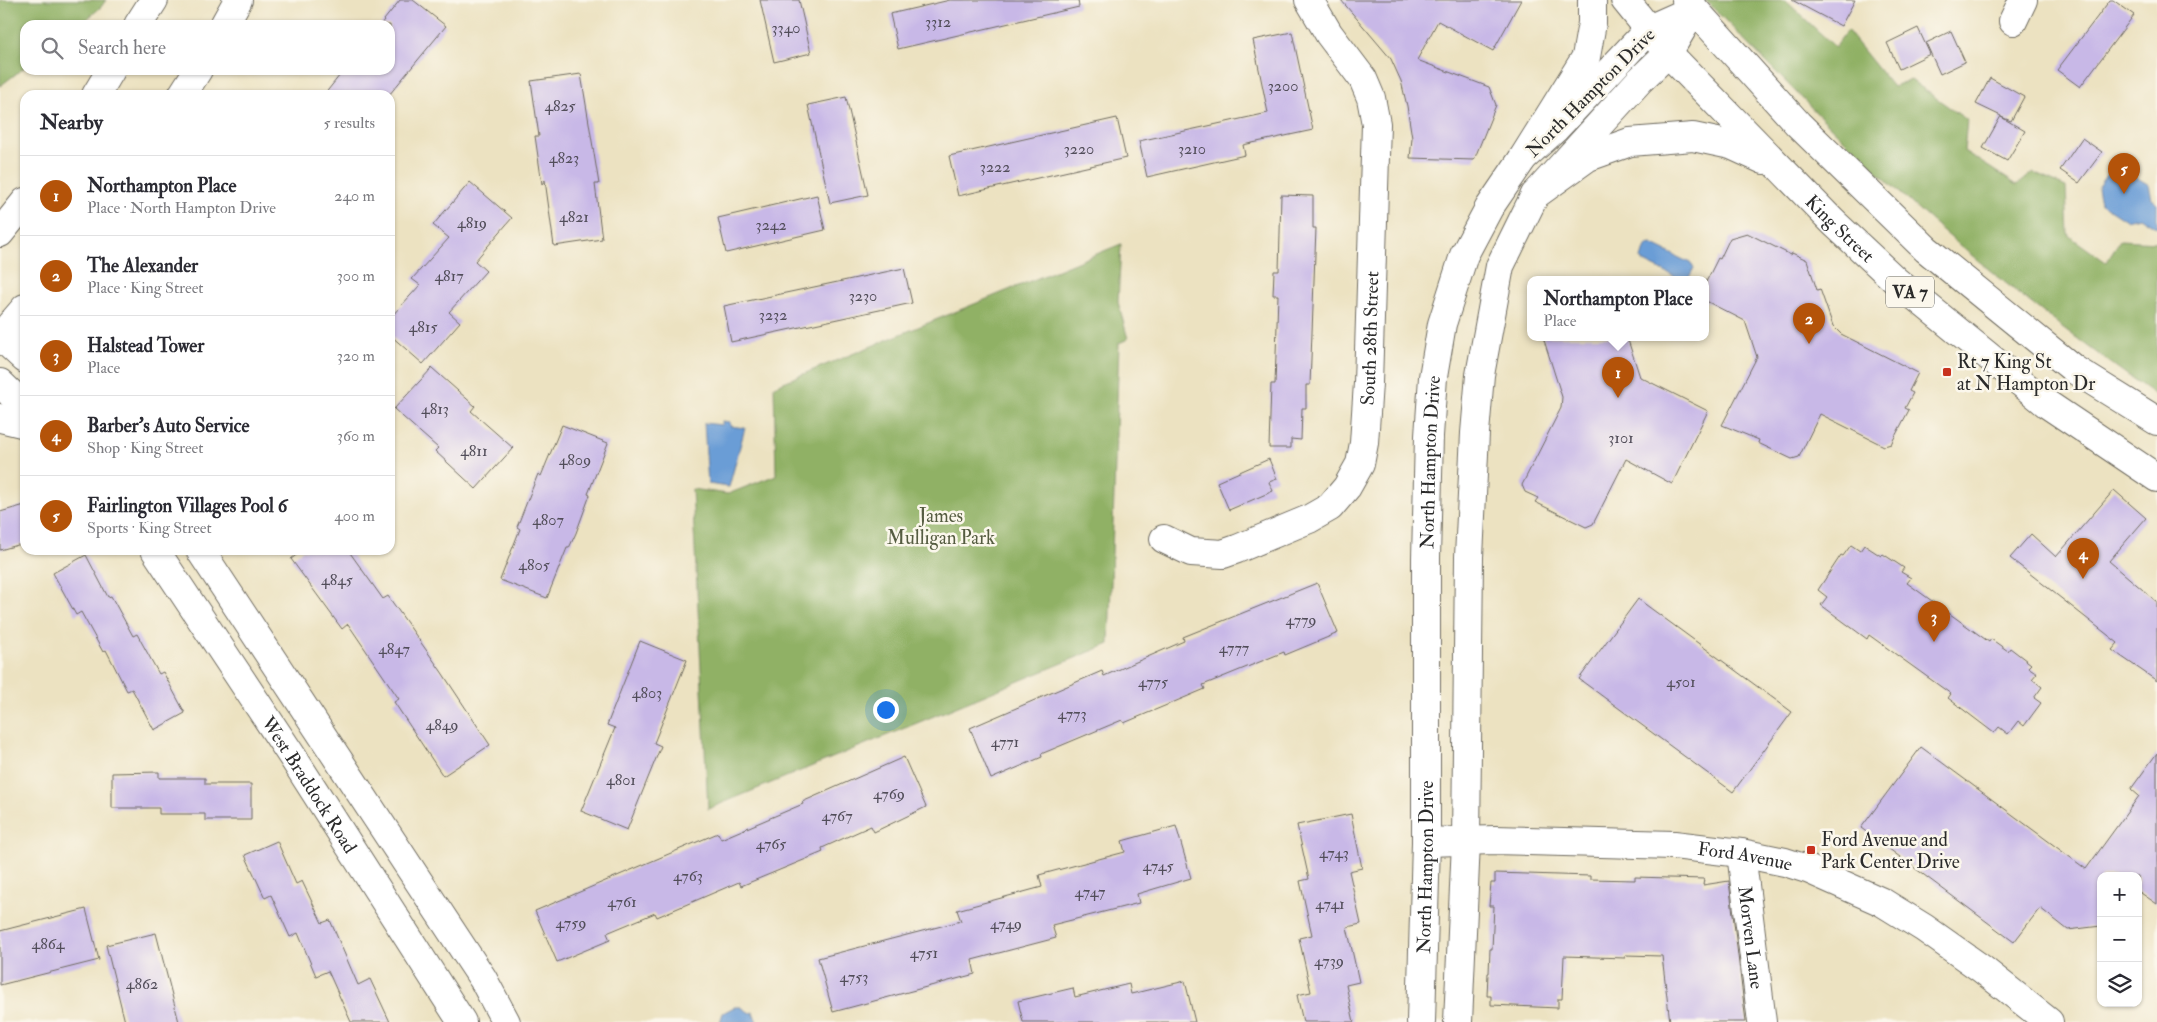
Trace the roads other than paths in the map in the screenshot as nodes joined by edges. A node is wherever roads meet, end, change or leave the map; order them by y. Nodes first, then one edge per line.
1 (154, 0) edge
2 (238, 0) edge
3 (1309, 0) edge
4 (1592, 0) edge
5 (1625, 0) edge
6 (1690, 4) edge
7 (141, 20) edge
8 (227, 20) edge
9 (1649, 29) junction
10 (1668, 53) junction
11 (108, 75) edge
12 (195, 75) edge
13 (99, 90) edge
14 (185, 90) edge
15 (1523, 158) junction
16 (1783, 170) junction
17 (1535, 195) junction
18 (20, 208) edge
19 (0, 233) edge
20 (20, 314) edge
21 (0, 337) edge
22 (20, 355) edge
23 (0, 383) edge
24 (20, 402) edge
25 (0, 418) edge
26 (2157, 421) edge
27 (20, 423) edge
28 (2157, 478) edge
29 (1164, 539) dead end
30 (158, 555) edge
31 (203, 555) edge
32 (1426, 842) junction
33 (1466, 842) junction
34 (1741, 853) junction
35 (462, 1022) edge
36 (506, 1022) edge
37 (1421, 1022) edge
38 (1458, 1022) edge
39 (1762, 1022) edge
40 (2049, 1022) edge

1 - 7 street
2 - 8 street
3 - 29 street, South 28th Street
4 - 15 street
5 - 9 street, King Street / VA 7
6 - 9 street, North Hampton Drive
6 - 10 street, North Hampton Drive
6 - 26 street, VA 7
9 - 10 street, King Street / VA 7
9 - 15 street, North Hampton Drive
10 - 16 street, King Street / VA 7
10 - 17 street, North Hampton Drive
11 - 13 street
12 - 14 street
15 - 32 street, North Hampton Drive
16 - 17 street
16 - 28 street, King Street / VA 7
17 - 33 street, North Hampton Drive
18 - 19 street
20 - 21 street
21 - 22 street
23 - 24 street
25 - 27 street
30 - 35 street, West Braddock Road
31 - 36 street, West Braddock Road
32 - 33 street, Ford Avenue
32 - 37 street, North Hampton Drive
33 - 34 street, Ford Avenue
33 - 38 street, North Hampton Drive
34 - 39 street, Morven Lane
34 - 40 street, Ford Avenue

